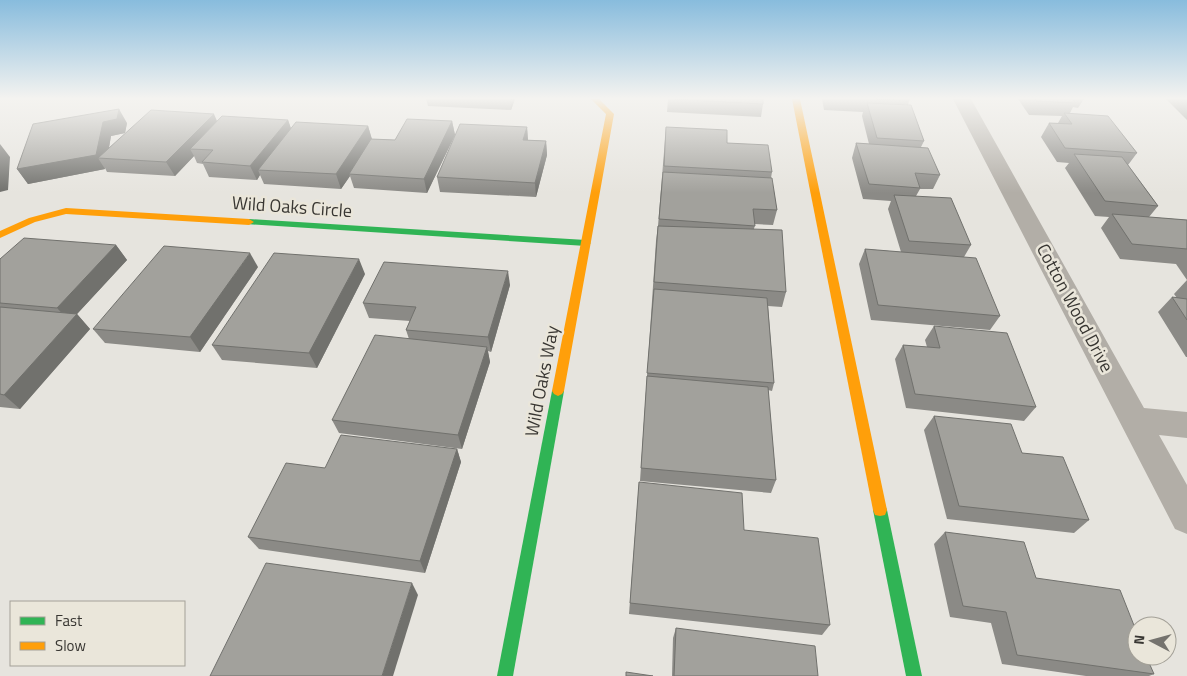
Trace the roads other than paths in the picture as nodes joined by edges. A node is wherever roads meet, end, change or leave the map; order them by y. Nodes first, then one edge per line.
1 (607, 131) edge
2 (802, 131) edge
3 (979, 131) edge
4 (0, 234) edge
5 (586, 243) junction
6 (1136, 420) junction
7 (1187, 425) edge
8 (1187, 518) edge
9 (504, 676) edge
10 (914, 676) edge

1 - 5 street, Wild Oaks Way
2 - 10 street
3 - 6 street, Cotton Wood Drive
4 - 5 street, Wild Oaks Circle
5 - 9 street, Wild Oaks Way
6 - 7 street
6 - 8 street, Cotton Wood Drive

